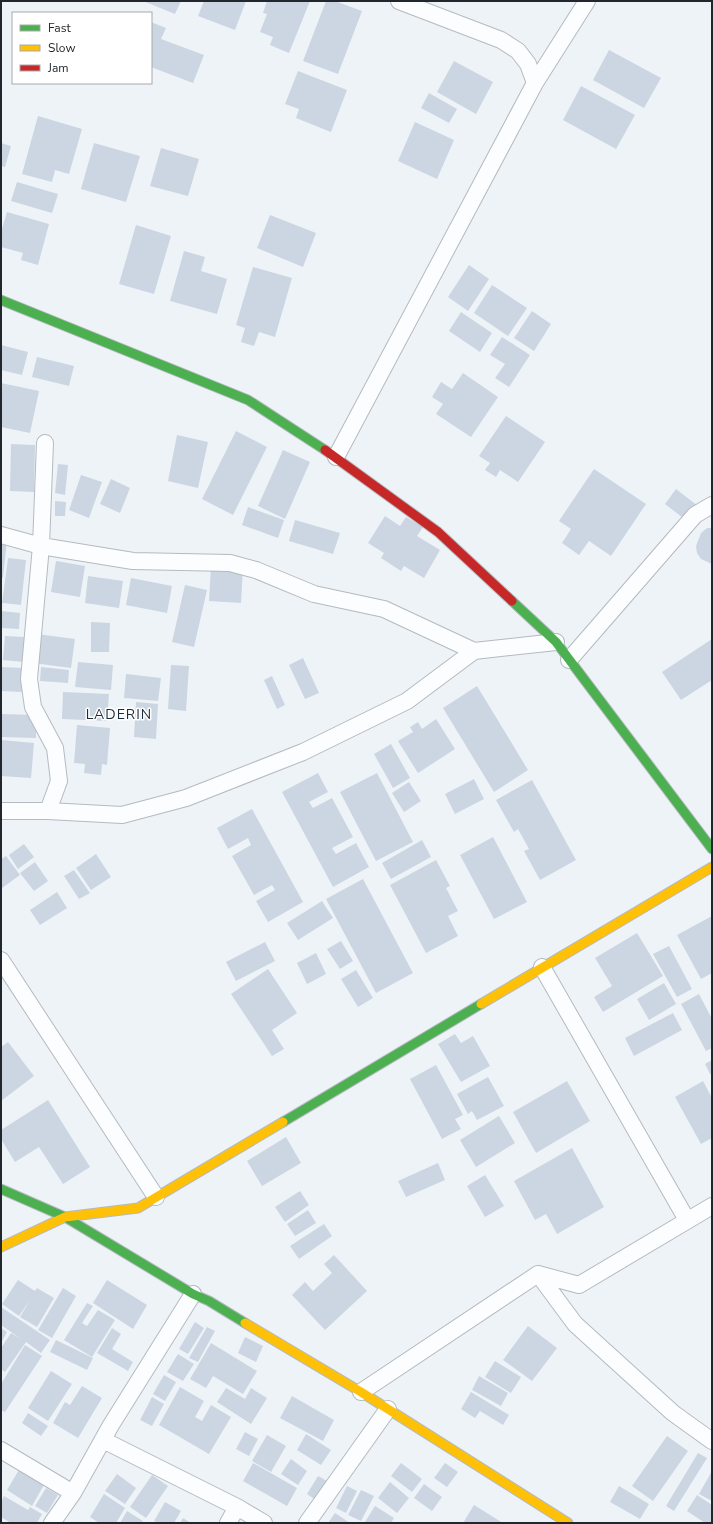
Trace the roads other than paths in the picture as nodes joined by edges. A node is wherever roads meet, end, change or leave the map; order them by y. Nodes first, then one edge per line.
1 (400, 1) edge
2 (587, 1) edge
3 (535, 83) junction
4 (1, 300) edge
5 (45, 443) dead end
6 (336, 457) junction
7 (712, 505) edge
8 (1, 536) edge
9 (41, 546) junction
10 (556, 642) junction
11 (474, 651) junction
12 (569, 660) junction
13 (1, 811) edge
14 (48, 811) junction
15 (712, 849) edge
16 (712, 866) edge
17 (1, 960) edge
18 (542, 967) junction
19 (1, 1189) edge
20 (156, 1197) junction
21 (712, 1206) edge
22 (65, 1217) junction
23 (687, 1220) junction
24 (1, 1247) edge
25 (538, 1274) junction
26 (193, 1294) junction
27 (361, 1392) junction
28 (388, 1409) junction
29 (103, 1440) junction
30 (712, 1441) edge
31 (1, 1450) edge
32 (73, 1492) junction
33 (237, 1507) junction
34 (52, 1523) edge
35 (228, 1523) edge
36 (264, 1523) edge
37 (307, 1523) edge
38 (568, 1523) edge

1 - 3 street
2 - 3 street
3 - 6 street
4 - 6 street
5 - 9 street
6 - 10 street
7 - 12 street
8 - 9 street
9 - 11 street
9 - 14 street
10 - 11 street
10 - 12 street
11 - 14 street
12 - 15 street
13 - 14 street
16 - 18 street
17 - 20 street
18 - 20 street
18 - 23 street
19 - 22 street
20 - 22 street
21 - 23 street
22 - 24 street
22 - 26 street
23 - 25 street
25 - 27 street
25 - 30 street
26 - 27 street
26 - 29 street
27 - 28 street
28 - 37 street
28 - 38 street
29 - 32 street
29 - 33 street
31 - 32 street
32 - 34 street
33 - 35 street
33 - 36 street

